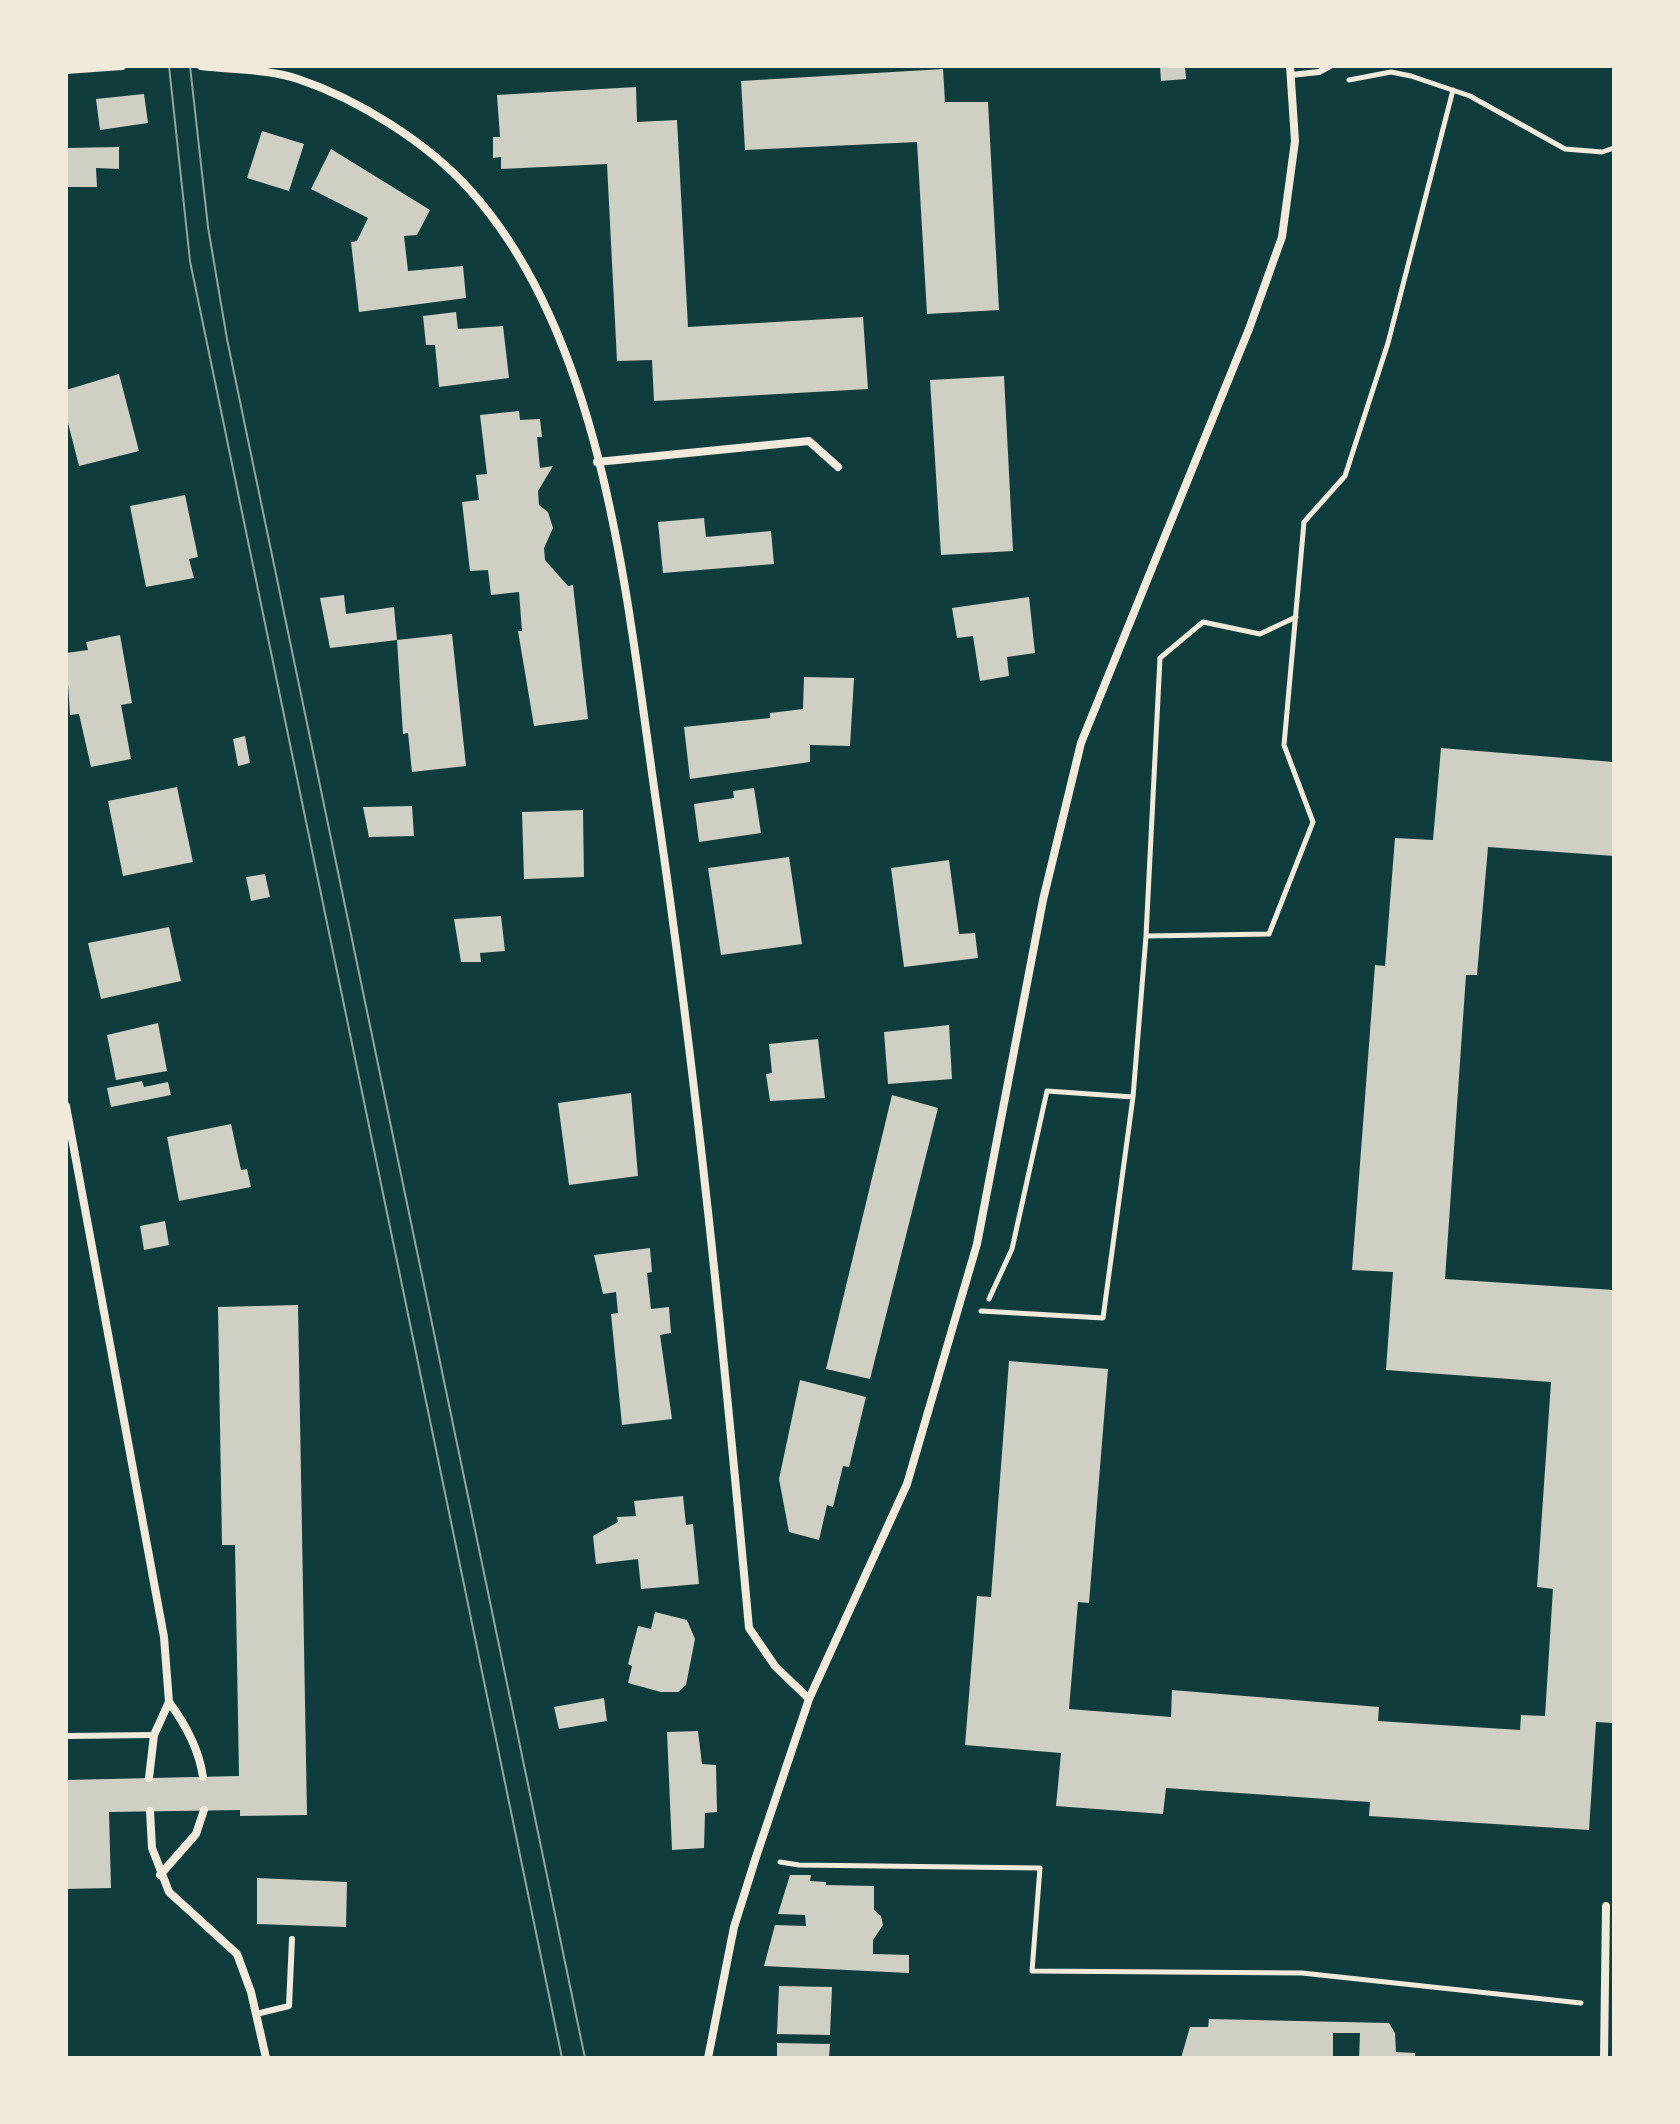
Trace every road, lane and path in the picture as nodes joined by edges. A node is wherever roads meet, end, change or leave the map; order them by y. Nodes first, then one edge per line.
1 (122, 66) edge
2 (201, 66) edge
3 (1330, 66) edge
4 (66, 70) edge
5 (1290, 70) edge
6 (1391, 72) dead end
7 (1453, 90) junction
8 (1614, 148) edge
9 (597, 462) junction
10 (838, 467) dead end
11 (1296, 617) junction
12 (1146, 936) junction
13 (1133, 1097) junction
14 (66, 1106) edge
15 (809, 1699) junction
16 (169, 1702) junction
17 (154, 1735) junction
18 (66, 1736) edge
19 (203, 1777) dead end
20 (149, 1778) dead end
21 (204, 1810) dead end
22 (150, 1811) dead end
23 (756, 1857) junction
24 (160, 1875) junction
25 (1606, 1906) dead end
26 (292, 1939) dead end
27 (1603, 2005) junction
28 (256, 2014) junction
29 (266, 2058) edge
30 (708, 2058) edge
31 (1604, 2058) edge

1 - 4 street
2 - 9 street
3 - 5 lane
5 - 15 street
6 - 7 path
7 - 8 path
7 - 11 path
9 - 10 street
9 - 15 street
11 - 12 path
11 - 12 path
12 - 13 path
13 - 13 path
14 - 16 street
15 - 23 street
16 - 17 street
16 - 19 street
17 - 18 lane
17 - 20 street
21 - 24 street
22 - 24 street
23 - 27 path
23 - 30 street
24 - 28 street
25 - 27 street
26 - 28 lane
27 - 31 street
28 - 29 street

